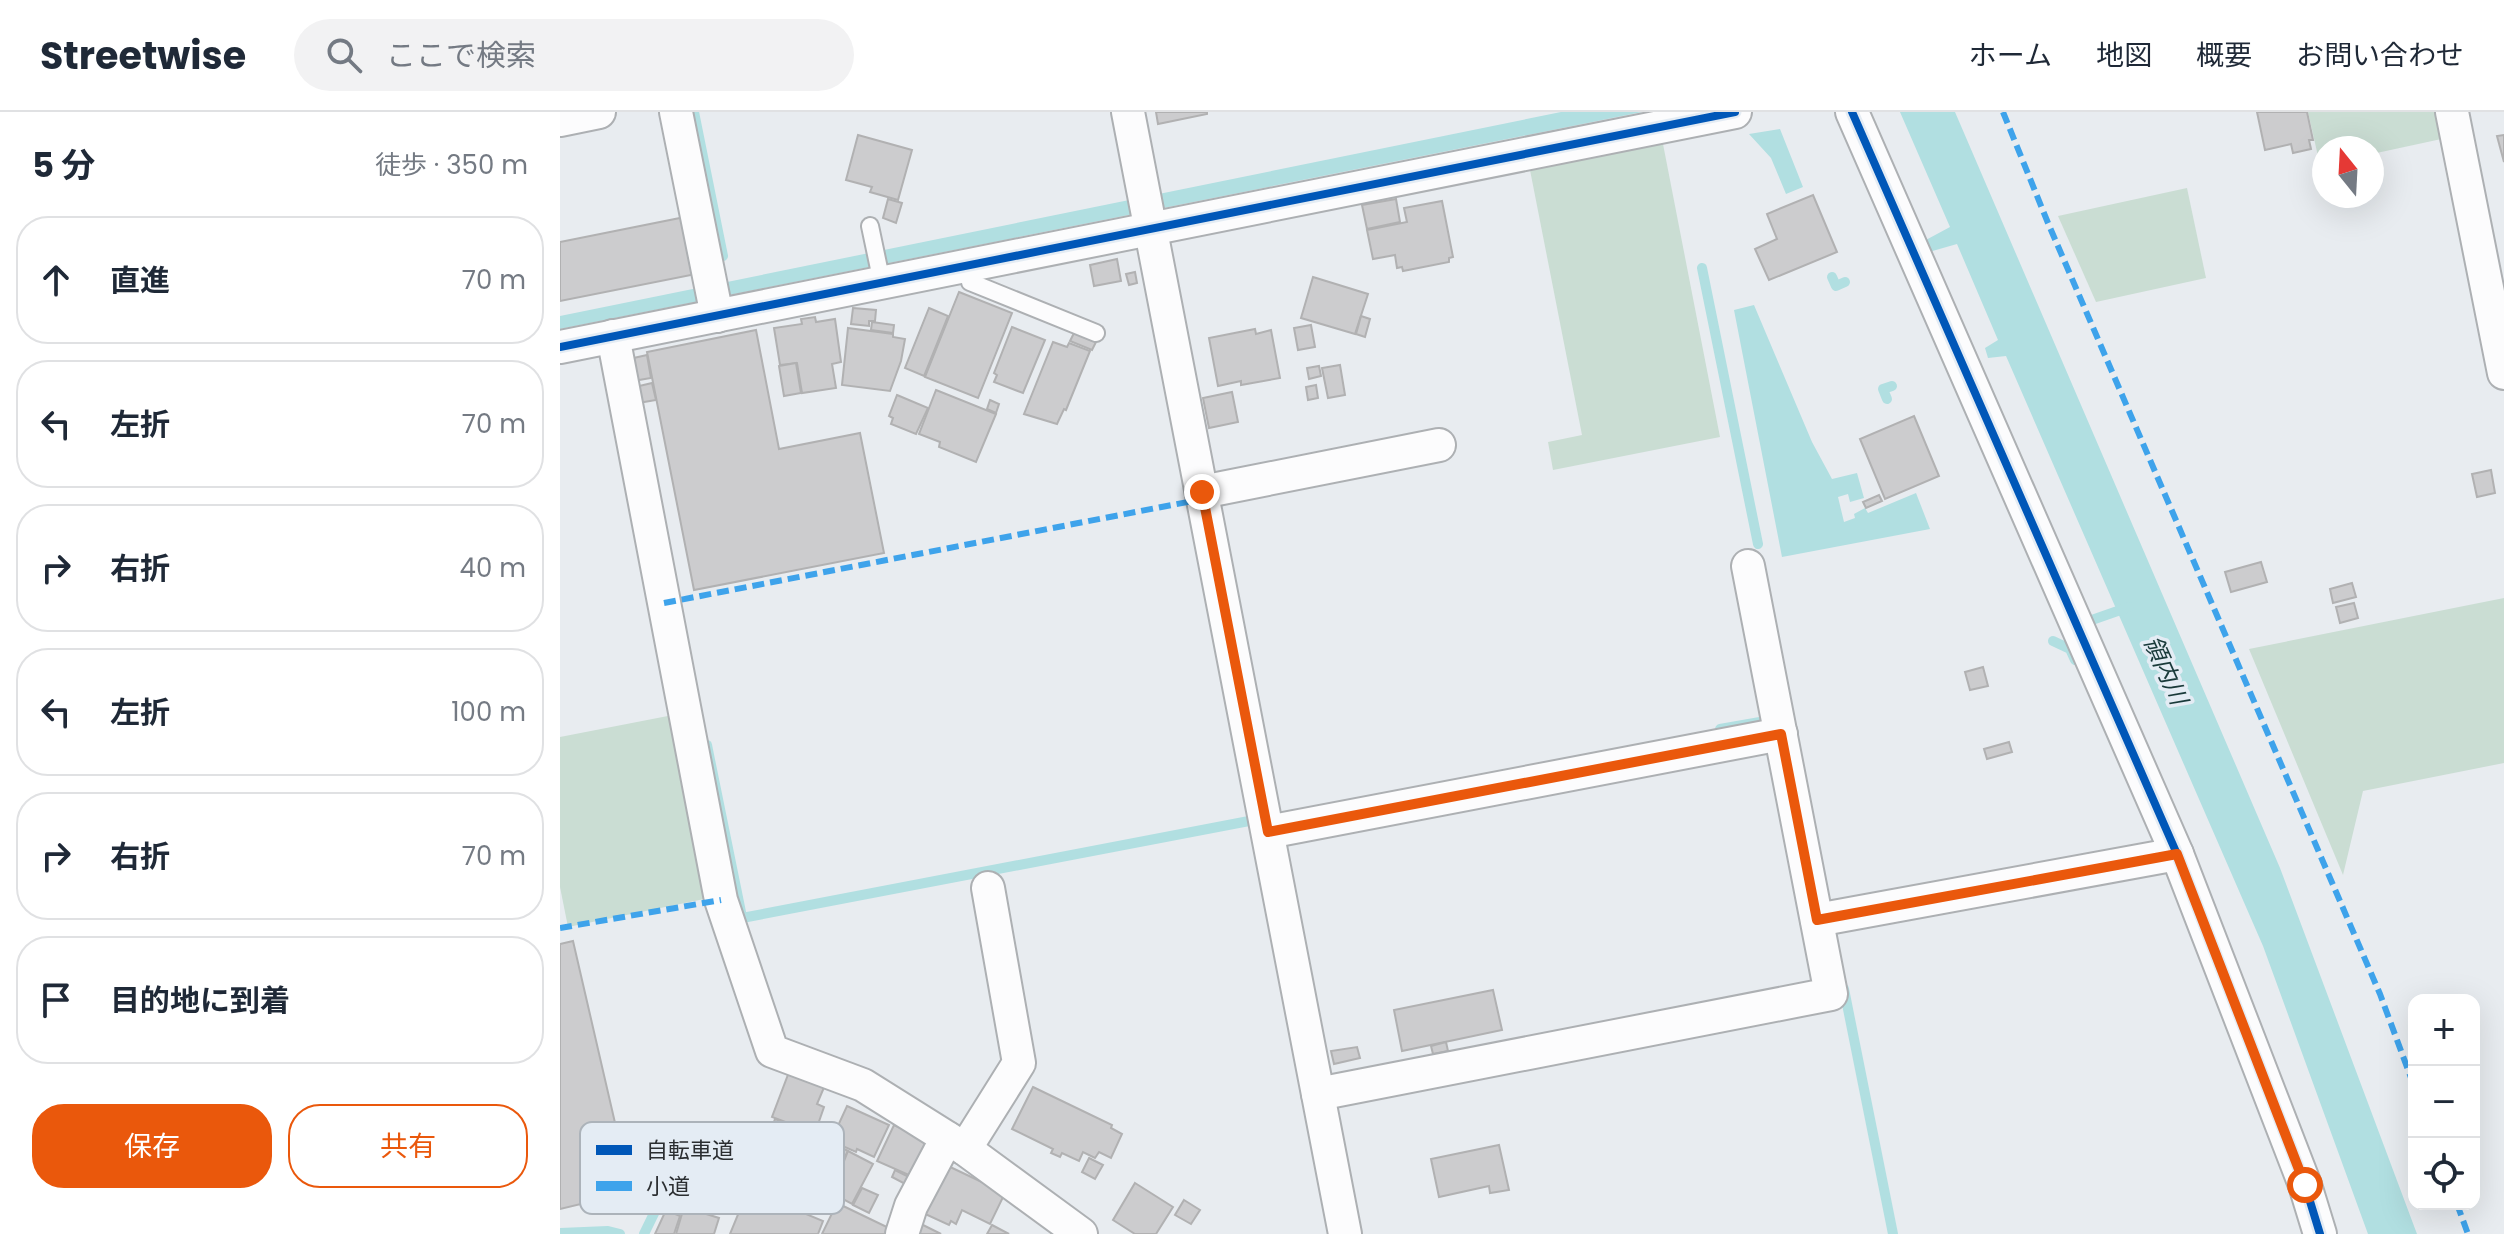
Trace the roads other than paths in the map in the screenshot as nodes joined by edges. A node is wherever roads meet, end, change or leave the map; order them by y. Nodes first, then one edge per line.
1 (599, 112) edge
2 (676, 112) edge
3 (1128, 112) edge
4 (1735, 112) edge
5 (1852, 112) edge
6 (2452, 112) edge
7 (560, 120) edge
8 (1638, 121) edge
9 (1148, 213) junction
10 (870, 226) dead end
11 (967, 265) junction
12 (880, 276) junction
13 (714, 300) junction
14 (1096, 333) dead end
15 (613, 336) junction
16 (560, 347) edge
17 (2504, 373) edge
18 (1439, 445) dead end
19 (1202, 492) junction
20 (1748, 566) dead end
21 (1781, 734) junction
22 (1268, 832) junction
23 (2177, 854) junction
24 (988, 888) dead end
25 (1817, 920) junction
26 (1318, 1094) junction
27 (956, 1144) junction
28 (902, 1234) edge
29 (1081, 1234) edge
30 (1345, 1234) edge
31 (2320, 1234) edge

1 - 7 street
2 - 13 street
3 - 9 street
4 - 8 street
5 - 23 street
6 - 17 street
8 - 9 street
9 - 11 street
9 - 19 street
10 - 12 lane
11 - 12 street
11 - 14 lane
12 - 13 street
13 - 15 street
15 - 16 street
15 - 27 street
18 - 19 street
19 - 22 street
20 - 21 street
21 - 22 street
21 - 25 street
22 - 26 street
23 - 25 street
23 - 31 street
24 - 27 street
25 - 26 street
26 - 30 street
27 - 28 street
27 - 29 street

